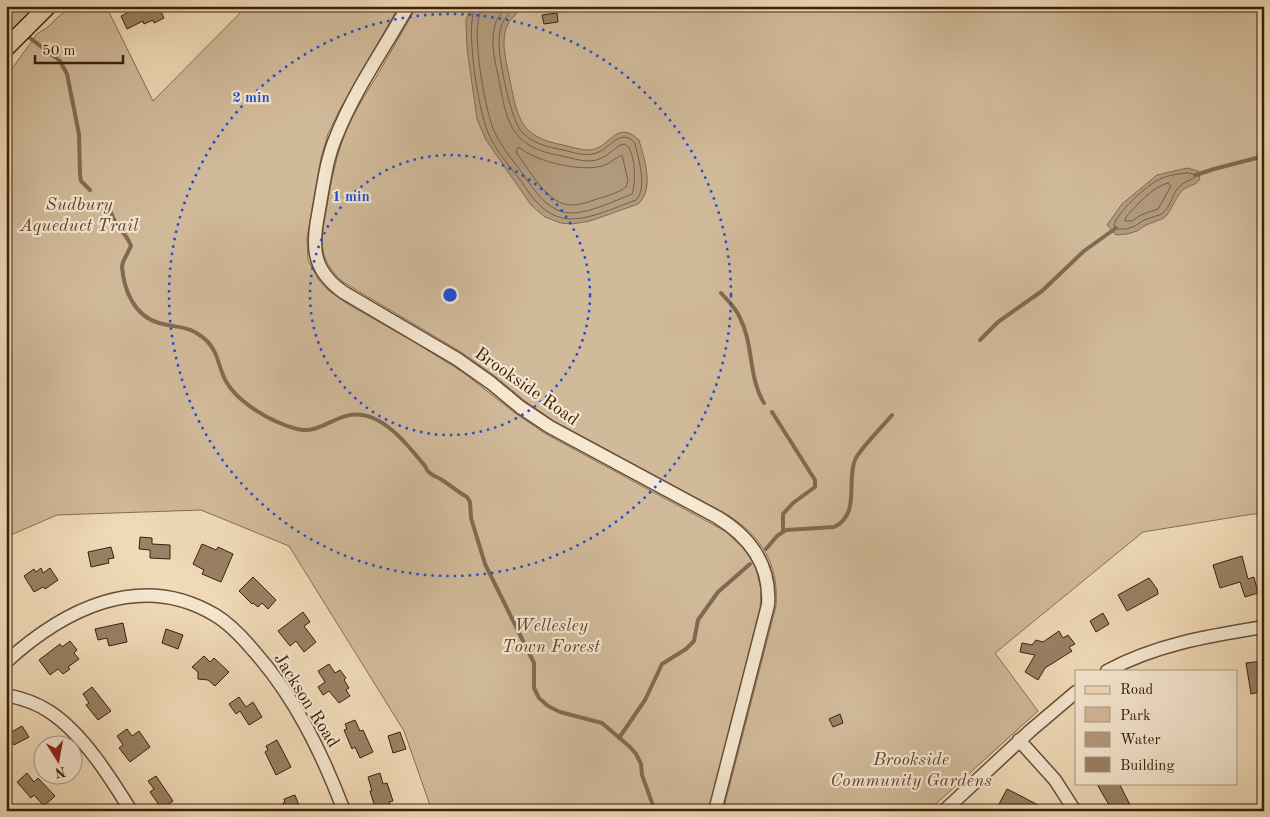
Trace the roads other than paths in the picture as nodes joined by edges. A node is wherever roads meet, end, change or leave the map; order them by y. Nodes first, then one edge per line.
1 (48, 6) edge
2 (408, 6) edge
3 (6, 48) edge
4 (1264, 627) edge
5 (6, 662) edge
6 (1109, 670) edge
7 (1075, 693) edge
8 (6, 695) edge
9 (1019, 740) junction
10 (131, 811) edge
11 (344, 811) edge
12 (715, 811) edge
13 (944, 811) edge
14 (1074, 811) edge

1 - 3 main road
2 - 12 street, Brookside Road
4 - 6 street
5 - 11 street, Jackson Road
7 - 9 street
8 - 10 street
9 - 13 street
9 - 14 street

